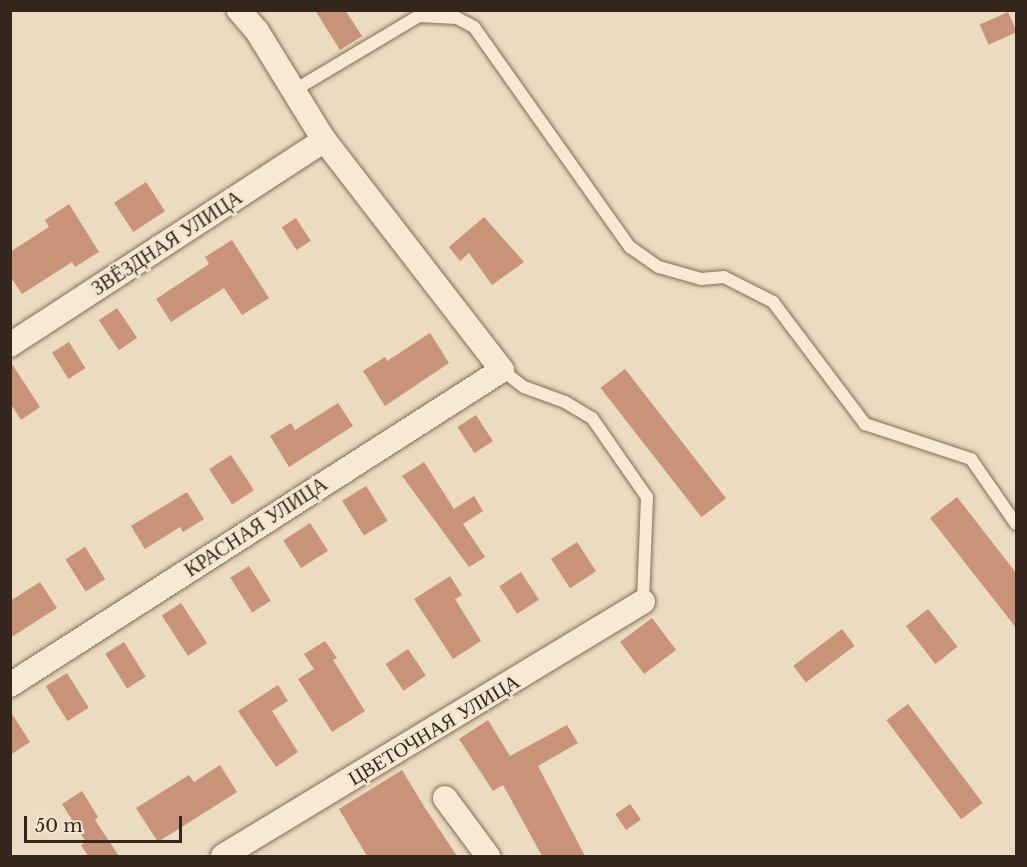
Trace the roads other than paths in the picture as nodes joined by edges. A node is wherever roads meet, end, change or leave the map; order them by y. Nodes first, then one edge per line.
1 (239, 10) edge
2 (293, 91) junction
3 (324, 140) junction
4 (10, 345) edge
5 (502, 370) junction
6 (1017, 524) edge
7 (644, 602) joint
8 (10, 685) edge
9 (445, 798) dead end
10 (223, 856) edge
11 (488, 856) edge

1 - 2 street
2 - 3 street
2 - 6 lane
3 - 4 street, ЗВЁЗДНАЯ УЛИЦА
3 - 5 street
5 - 7 lane
5 - 8 street, КРАСНАЯ УЛИЦА
7 - 10 street, ЦВЕТОЧНАЯ УЛИЦА
9 - 11 street

